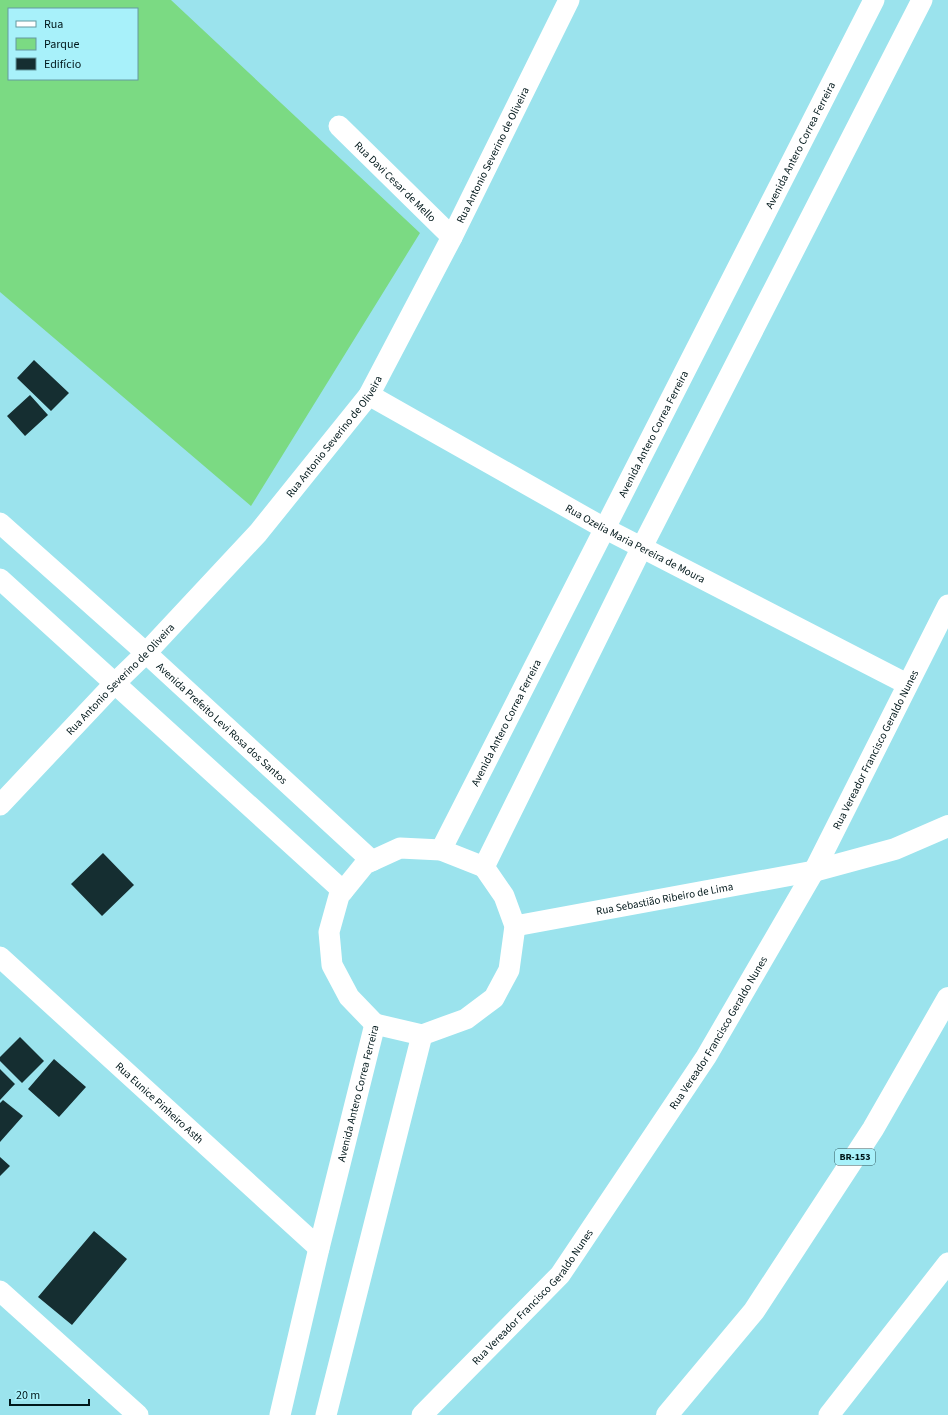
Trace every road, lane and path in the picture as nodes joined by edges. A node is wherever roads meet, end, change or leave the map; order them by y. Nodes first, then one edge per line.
1 (874, 0) edge
2 (922, 0) edge
3 (564, 3) edge
4 (339, 126) dead end
5 (452, 237) junction
6 (369, 395) junction
7 (0, 523) edge
8 (604, 528) junction
9 (642, 546) junction
10 (0, 579) edge
11 (948, 605) edge
12 (146, 653) junction
13 (116, 682) junction
14 (907, 684) junction
15 (0, 805) edge
16 (948, 826) edge
17 (441, 850) junction
18 (372, 861) junction
19 (484, 867) junction
20 (814, 871) junction
21 (343, 891) junction
22 (515, 926) junction
23 (0, 957) edge
24 (948, 998) edge
25 (375, 1024) junction
26 (422, 1035) junction
27 (319, 1248) junction
28 (948, 1263) edge
29 (0, 1291) edge
30 (138, 1415) edge
31 (280, 1415) edge
32 (326, 1415) edge
33 (422, 1415) edge
34 (667, 1415) edge
35 (830, 1415) edge

1 - 8 street, Avenida Antero Correa Ferreira
2 - 9 street
3 - 5 street, Rua Antonio Severino de Oliveira
4 - 5 street, Rua Davi Cesar de Mello
5 - 6 street, Rua Antonio Severino de Oliveira
6 - 8 street, Rua Ozelia Maria Pereira de Moura
6 - 12 street, Rua Antonio Severino de Oliveira
7 - 12 street, Avenida Prefeito Levi Rosa dos Santos
8 - 9 street, Rua Ozelia Maria Pereira de Moura
8 - 17 street, Avenida Antero Correa Ferreira
9 - 14 street, Rua Ozelia Maria Pereira de Moura
9 - 19 street
10 - 13 street
11 - 14 street, Rua Vereador Francisco Geraldo Nunes
12 - 13 street, Rua Antonio Severino de Oliveira
12 - 18 street, Avenida Prefeito Levi Rosa dos Santos
13 - 15 street, Rua Antonio Severino de Oliveira
13 - 21 street
14 - 20 street, Rua Vereador Francisco Geraldo Nunes
16 - 20 highway
17 - 18 street, Avenida Antero Correa Ferreira
17 - 19 street
18 - 21 street, Avenida Antero Correa Ferreira
19 - 22 street
20 - 22 street, Rua Sebastião Ribeiro de Lima
20 - 33 street, Rua Vereador Francisco Geraldo Nunes
21 - 25 street, Avenida Antero Correa Ferreira
22 - 26 street
23 - 27 street, Rua Eunice Pinheiro Asth
24 - 34 highway, BR-153
25 - 26 street
25 - 27 street, Avenida Antero Correa Ferreira
26 - 32 street
27 - 31 street, Avenida Antero Correa Ferreira
28 - 35 street
29 - 30 street

